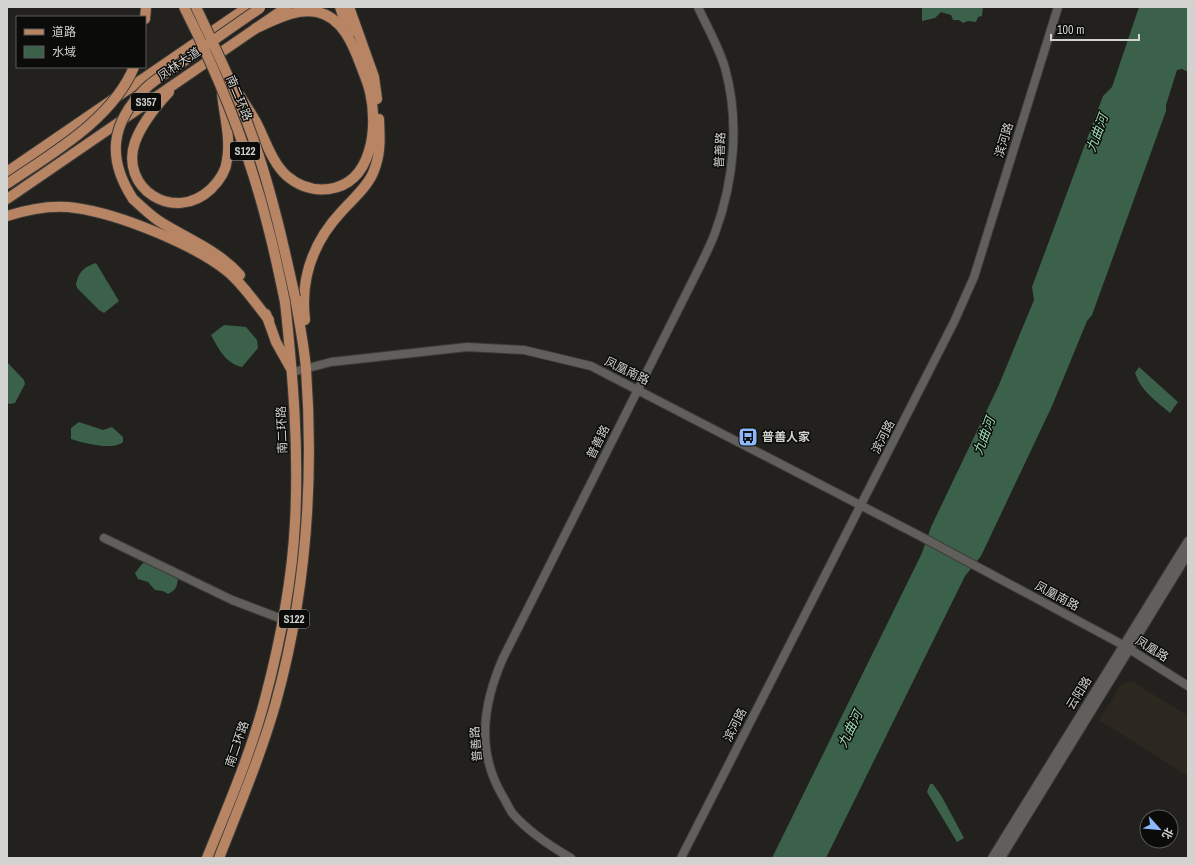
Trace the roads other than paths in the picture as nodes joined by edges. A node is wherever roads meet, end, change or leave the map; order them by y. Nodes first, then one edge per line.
1 (184, 7) edge
2 (196, 7) edge
3 (248, 7) edge
4 (261, 7) edge
5 (287, 7) edge
6 (340, 7) edge
7 (698, 7) edge
8 (1058, 7) edge
9 (350, 8) edge
10 (256, 28) junction
11 (353, 45) junction
12 (134, 68) edge
13 (186, 75) junction
14 (229, 80) junction
15 (222, 90) junction
16 (7, 172) edge
17 (7, 184) edge
18 (7, 199) edge
19 (7, 216) edge
20 (200, 249) junction
21 (306, 368) junction
22 (293, 372) junction
23 (638, 390) junction
24 (861, 505) junction
25 (104, 538) dead end
26 (1188, 541) edge
27 (1188, 554) edge
28 (282, 619) junction
29 (1126, 647) junction
30 (1188, 686) edge
31 (254, 734) junction
32 (265, 737) junction
33 (207, 858) edge
34 (219, 858) edge
35 (571, 858) edge
36 (681, 858) edge
37 (992, 858) edge
38 (1001, 858) edge

1 - 15 main road, 南二环路 / S122, bridge
2 - 14 main road, 南二环路 / S122, bridge
3 - 16 main road, 凤林大道 / S357
4 - 20 main road, bridge
5 - 10 main road, 凤林大道 / S357
6 - 11 main road
7 - 23 street, 普善路
8 - 24 street, 滨河路
9 - 21 main road
10 - 11 main road
10 - 13 main road, 凤林大道 / S357
11 - 14 main road, bridge
12 - 17 main road, bridge
13 - 15 main road, bridge
13 - 18 main road, 凤林大道 / S357
14 - 21 main road, 南二环路 / S122, bridge
15 - 22 main road, 南二环路 / S122, bridge
19 - 20 main road
20 - 22 main road
21 - 22 street, 凤凰南路
21 - 23 street, 凤凰南路
21 - 32 main road, 南二环路 / S122
22 - 28 main road, 南二环路 / S122
23 - 24 street, 凤凰南路
23 - 35 street, 普善路
24 - 29 street, 凤凰南路
24 - 36 street, 滨河路
25 - 28 street
26 - 29 street, 云阳路
27 - 29 street, 云阳路
28 - 31 main road, 南二环路 / S122
29 - 30 street, 凤凰路
29 - 37 street, 云阳路
29 - 38 street, 云阳路
31 - 32 main road
31 - 33 main road, 南二环路 / S122
32 - 34 main road, 南二环路 / S122

